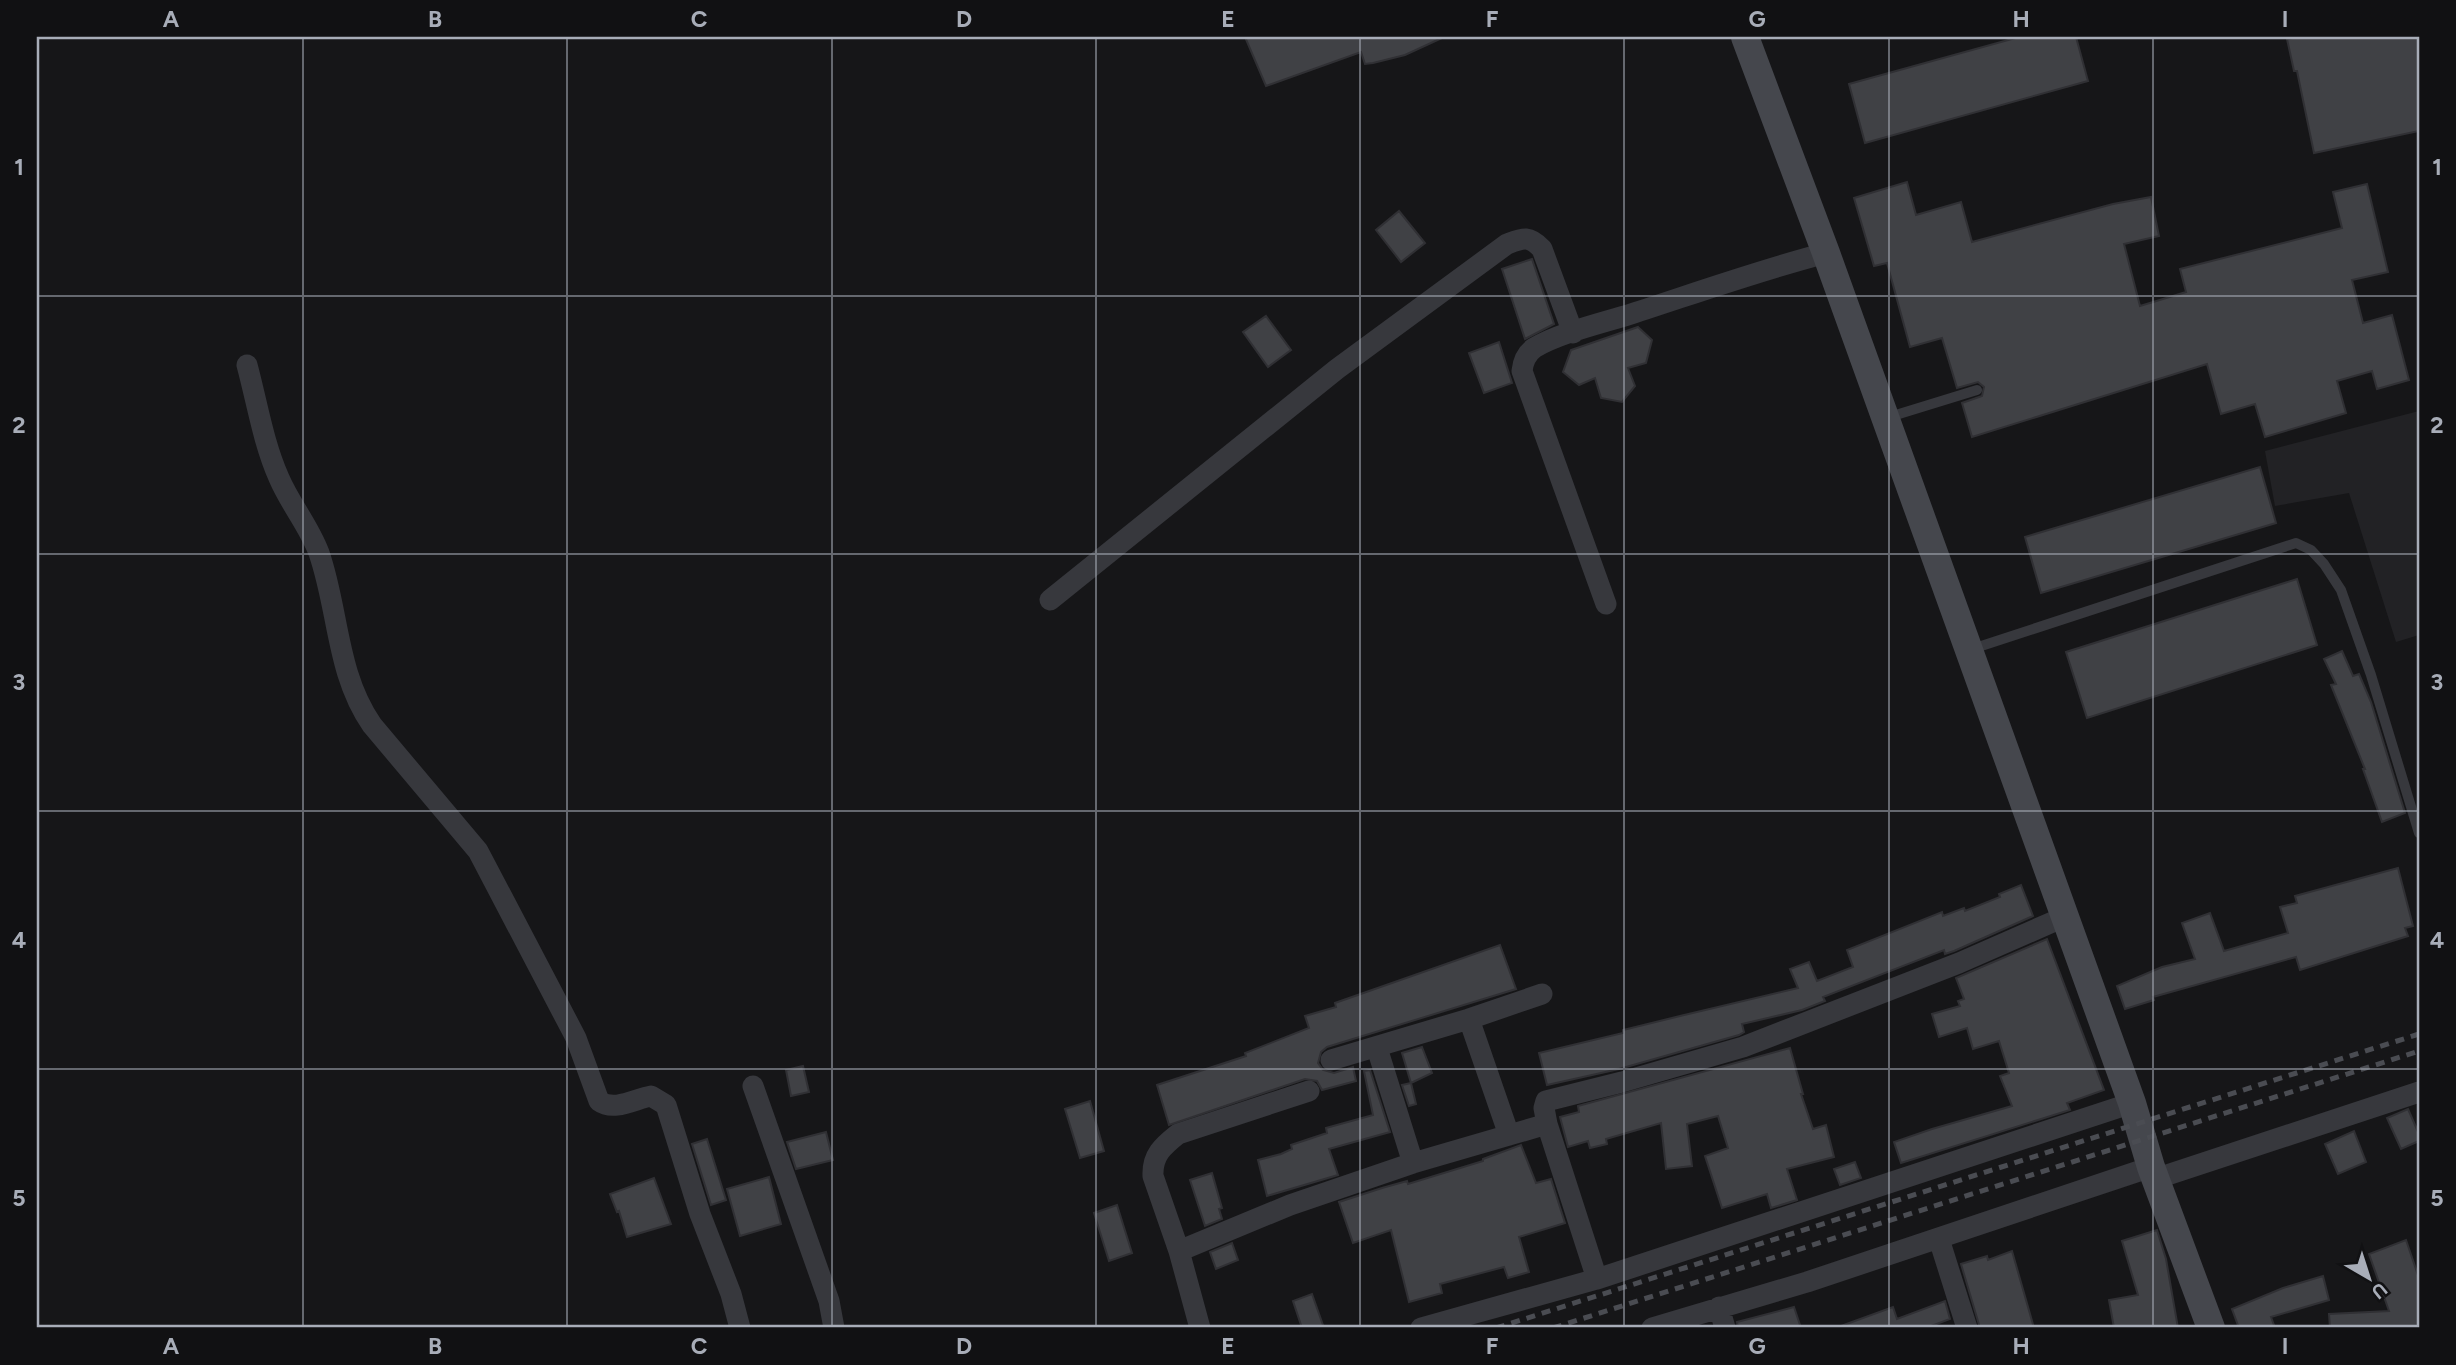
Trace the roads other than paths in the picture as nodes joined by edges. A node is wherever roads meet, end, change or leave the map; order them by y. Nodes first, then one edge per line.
1 (1745, 37) edge
2 (1826, 253) junction
3 (1573, 333) junction
4 (247, 365) dead end
5 (1977, 390) dead end
6 (1886, 418) junction
7 (1050, 600) dead end
8 (1606, 604) dead end
9 (1969, 650) junction
10 (2419, 833) edge
11 (2064, 917) junction
12 (1542, 994) dead end
13 (1469, 1019) junction
14 (1377, 1048) junction
15 (1331, 1060) dead end
16 (753, 1086) dead end
17 (1309, 1091) dead end
18 (2419, 1092) edge
19 (2132, 1103) junction
20 (1547, 1124) junction
21 (1509, 1135) junction
22 (1413, 1163) junction
23 (2153, 1173) junction
24 (1939, 1239) junction
25 (1179, 1251) junction
26 (1597, 1279) junction
27 (1719, 1307) junction
28 (740, 1328) edge
29 (834, 1328) edge
30 (1200, 1328) edge
31 (1421, 1328) edge
32 (1652, 1328) edge
33 (1725, 1328) edge
34 (1967, 1328) edge
35 (2211, 1328) edge

1 - 2 main road
2 - 3 street
2 - 6 main road
3 - 7 street
3 - 8 street
4 - 28 street
5 - 6 lane
6 - 9 main road
9 - 10 lane
9 - 11 main road
11 - 19 main road
11 - 20 street
12 - 13 street
13 - 14 street
13 - 21 street
14 - 15 street
14 - 22 street
16 - 29 street
17 - 25 street
18 - 23 street
19 - 23 main road
19 - 26 street
20 - 21 street
20 - 26 street
21 - 22 street
22 - 25 street
23 - 24 street
23 - 35 main road
24 - 27 street
24 - 34 street
25 - 30 street
26 - 31 street
27 - 32 street
27 - 33 street

